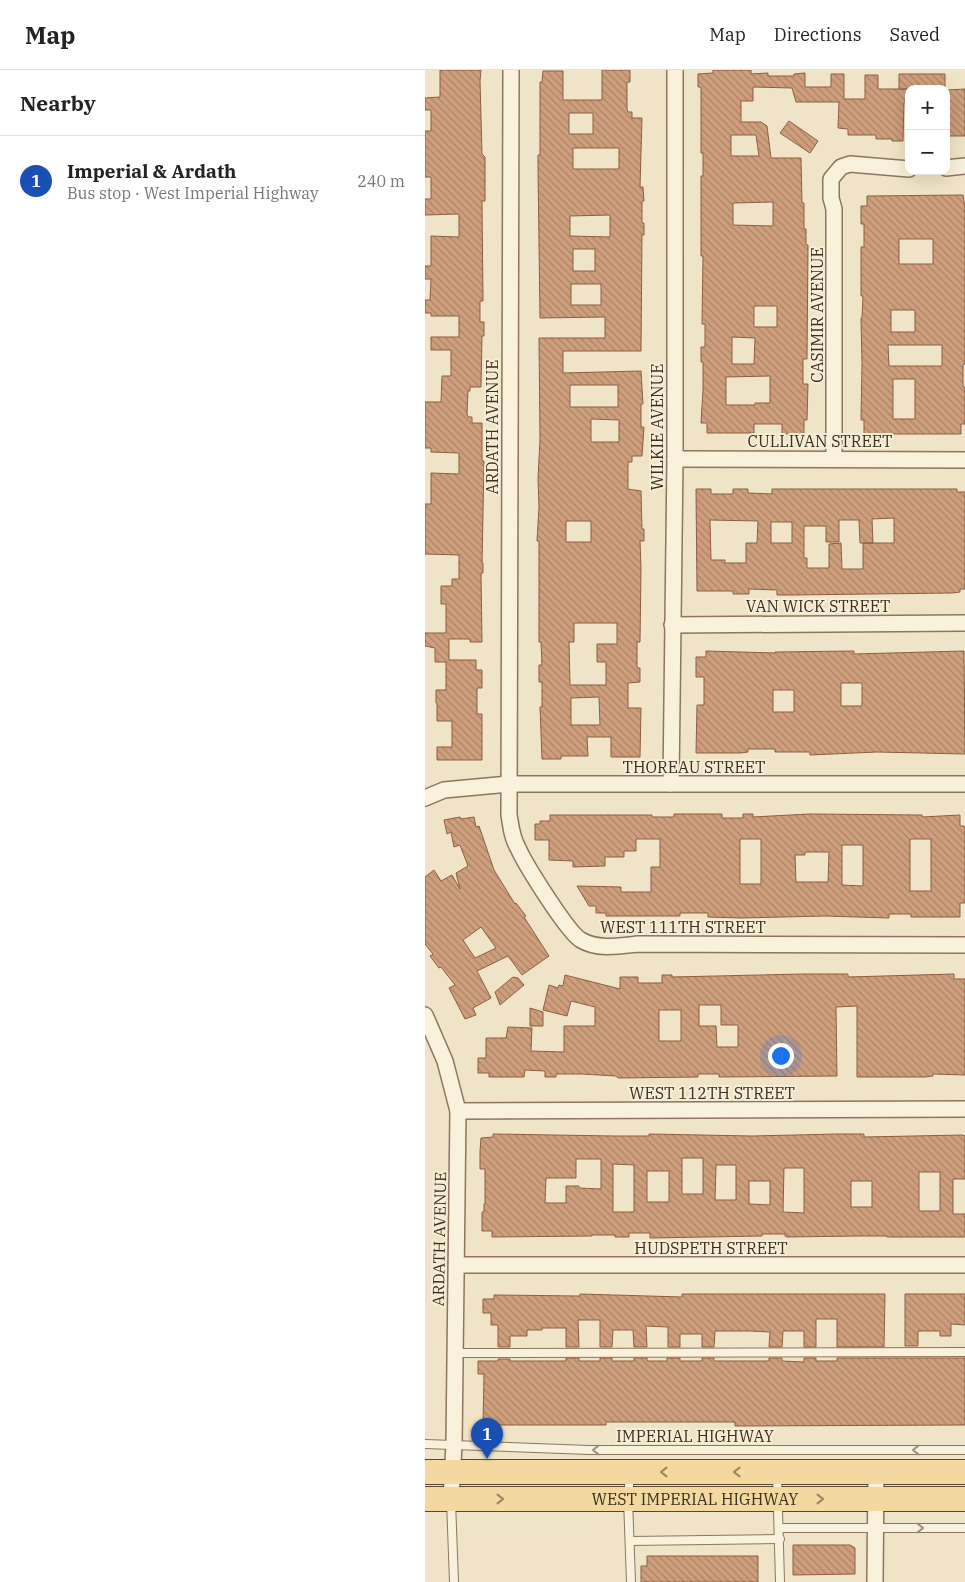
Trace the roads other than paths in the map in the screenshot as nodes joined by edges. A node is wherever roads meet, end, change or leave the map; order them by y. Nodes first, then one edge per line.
1 (511, 70) edge
2 (675, 70) edge
3 (965, 166) edge
4 (950, 168) edge
5 (905, 169) edge
6 (675, 459) junction
7 (834, 459) junction
8 (965, 460) edge
9 (965, 623) edge
10 (672, 625) junction
11 (509, 784) junction
12 (671, 784) junction
13 (965, 784) edge
14 (425, 798) edge
15 (965, 945) edge
16 (425, 1016) edge
17 (965, 1110) edge
18 (458, 1111) junction
19 (457, 1265) junction
20 (965, 1265) edge
21 (965, 1352) edge
22 (456, 1353) junction
23 (425, 1444) edge
24 (454, 1444) junction
25 (965, 1450) edge
26 (425, 1472) edge
27 (453, 1472) junction
28 (630, 1472) junction
29 (777, 1472) junction
30 (876, 1472) junction
31 (965, 1472) edge
32 (425, 1499) edge
33 (451, 1499) junction
34 (628, 1499) junction
35 (779, 1499) junction
36 (876, 1499) junction
37 (965, 1499) edge
38 (779, 1528) junction
39 (875, 1528) junction
40 (965, 1528) edge
41 (780, 1539) junction
42 (630, 1541) junction
43 (454, 1582) edge
44 (631, 1582) edge
45 (780, 1582) edge
46 (875, 1582) edge

1 - 11 street, ARDATH AVENUE
2 - 6 street, WILKIE AVENUE
3 - 4 street
5 - 7 street, CASIMIR AVENUE
6 - 7 street, CULLIVAN STREET
6 - 10 street, WILKIE AVENUE
7 - 8 street, CULLIVAN STREET
9 - 10 street, VAN WICK STREET
10 - 12 street, WILKIE AVENUE
11 - 12 street, THOREAU STREET
11 - 14 street, THOREAU STREET
11 - 15 street, WEST 111TH STREET
12 - 13 street, THOREAU STREET
16 - 18 street, ARDATH AVENUE
17 - 18 street, WEST 112TH STREET
18 - 19 street, ARDATH AVENUE
19 - 20 street, HUDSPETH STREET
19 - 22 street, ARDATH AVENUE
21 - 22 lane
22 - 24 street, ARDATH AVENUE
23 - 24 lane, IMPERIAL HIGHWAY
25 -> 24 lane, IMPERIAL HIGHWAY
24 - 27 street, ARDATH AVENUE
26 - 27 main road, WEST IMPERIAL HIGHWAY
27 - 28 main road, WEST IMPERIAL HIGHWAY
27 - 33 street, ARDATH AVENUE
29 -> 28 main road, WEST IMPERIAL HIGHWAY
28 - 34 lane
29 - 30 main road, WEST IMPERIAL HIGHWAY
29 - 35 lane
30 - 31 main road, WEST IMPERIAL HIGHWAY
30 - 36 street
32 - 33 main road, WEST IMPERIAL HIGHWAY
33 -> 34 main road, WEST IMPERIAL HIGHWAY
33 - 43 lane
34 - 35 main road, WEST IMPERIAL HIGHWAY
34 - 42 lane
35 -> 36 main road, WEST IMPERIAL HIGHWAY
35 - 38 lane
36 - 37 main road, WEST IMPERIAL HIGHWAY
36 - 39 street
38 - 39 lane
38 - 41 lane
39 -> 40 lane
39 - 46 street
41 - 42 lane
41 - 45 lane
42 - 44 lane

